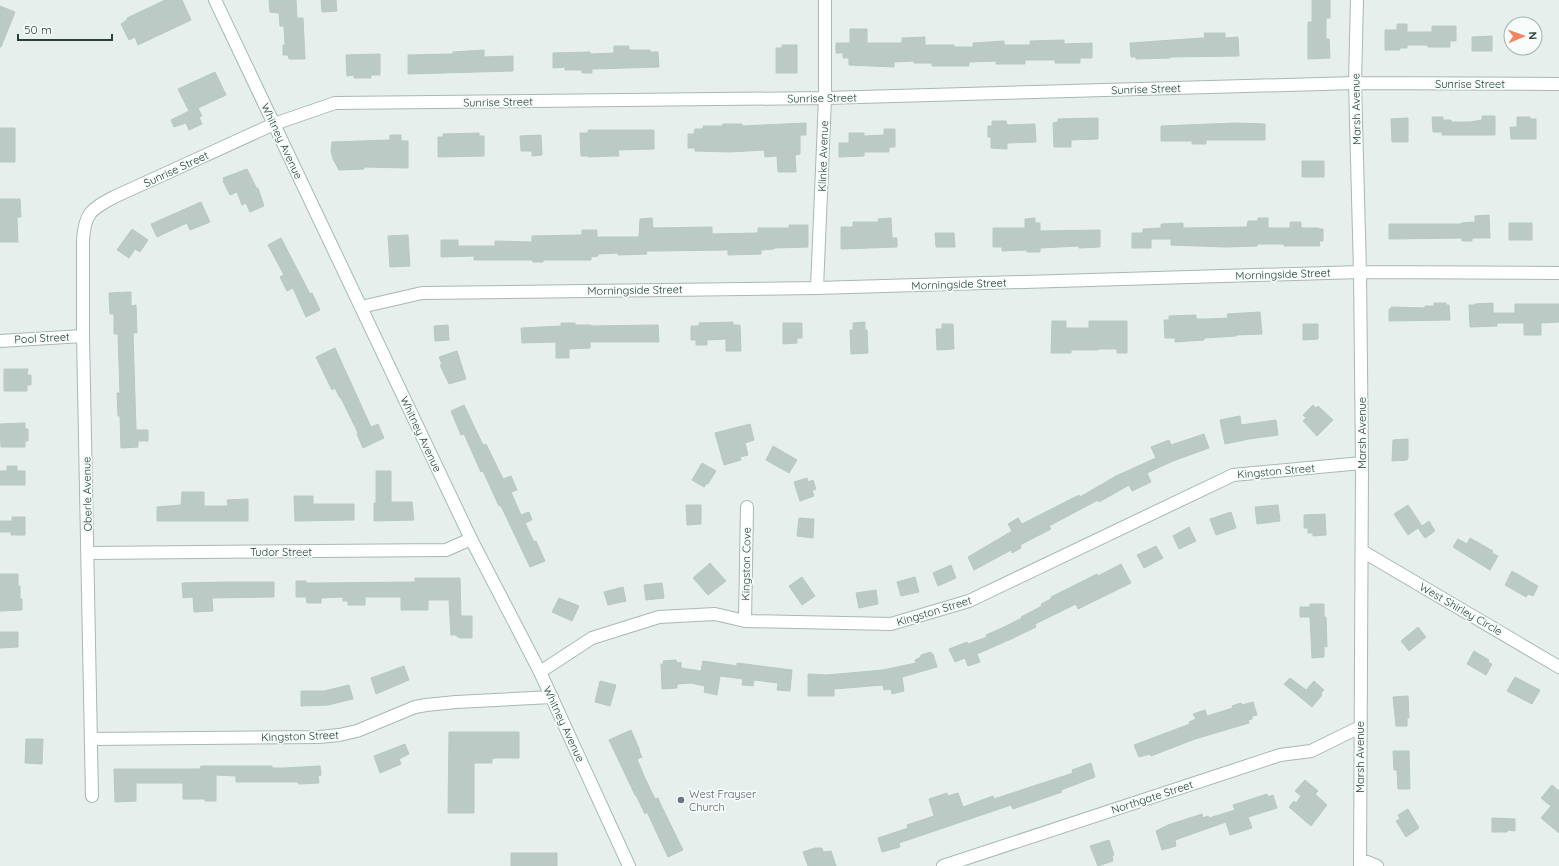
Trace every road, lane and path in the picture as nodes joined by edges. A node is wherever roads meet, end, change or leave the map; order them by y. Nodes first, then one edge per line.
1 (215, 0) edge
2 (825, 0) edge
3 (1357, 0) edge
4 (1355, 83) junction
5 (1559, 84) edge
6 (825, 98) junction
7 (274, 124) junction
8 (106, 202) joint
9 (1360, 272) junction
10 (1559, 272) edge
11 (817, 288) junction
12 (361, 307) junction
13 (83, 336) junction
14 (0, 341) edge
15 (1362, 464) junction
16 (747, 507) dead end
17 (471, 539) junction
18 (1362, 551) junction
19 (88, 553) junction
20 (745, 621) junction
21 (1559, 667) edge
22 (540, 672) junction
23 (552, 697) junction
24 (1360, 727) junction
25 (91, 739) junction
26 (92, 796) dead end
27 (1360, 862) edge
28 (629, 866) edge
29 (942, 866) edge
30 (1377, 866) edge

1 - 7 street, Whitney Avenue
2 - 6 street, Klinke Avenue
3 - 4 street, Marsh Avenue
4 - 5 street, Sunrise Street
4 - 6 street, Sunrise Street
4 - 9 street, Marsh Avenue
6 - 7 street, Sunrise Street
6 - 11 street, Klinke Avenue
7 - 8 street, Sunrise Street
7 - 12 street, Whitney Avenue
8 - 13 street, Oberle Avenue
9 - 10 street, Morningside Street
9 - 11 street, Morningside Street
9 - 15 street, Marsh Avenue
11 - 12 street, Morningside Street
12 - 17 street, Whitney Avenue
13 - 14 street, Pool Street
13 - 19 street, Oberle Avenue
15 - 18 street, Marsh Avenue
15 - 20 street, Kingston Street
16 - 20 street, Kingston Cove
17 - 19 street, Tudor Street
17 - 22 street, Whitney Avenue
18 - 21 street, West Shirley Circle
18 - 24 street, Marsh Avenue
19 - 25 street, Oberle Avenue
20 - 22 street, Kingston Street
22 - 23 street, Whitney Avenue
23 - 25 street, Kingston Street
23 - 28 street, Whitney Avenue
24 - 27 street, Marsh Avenue
24 - 29 street, Northgate Street
25 - 26 street, Oberle Avenue
27 - 30 street

